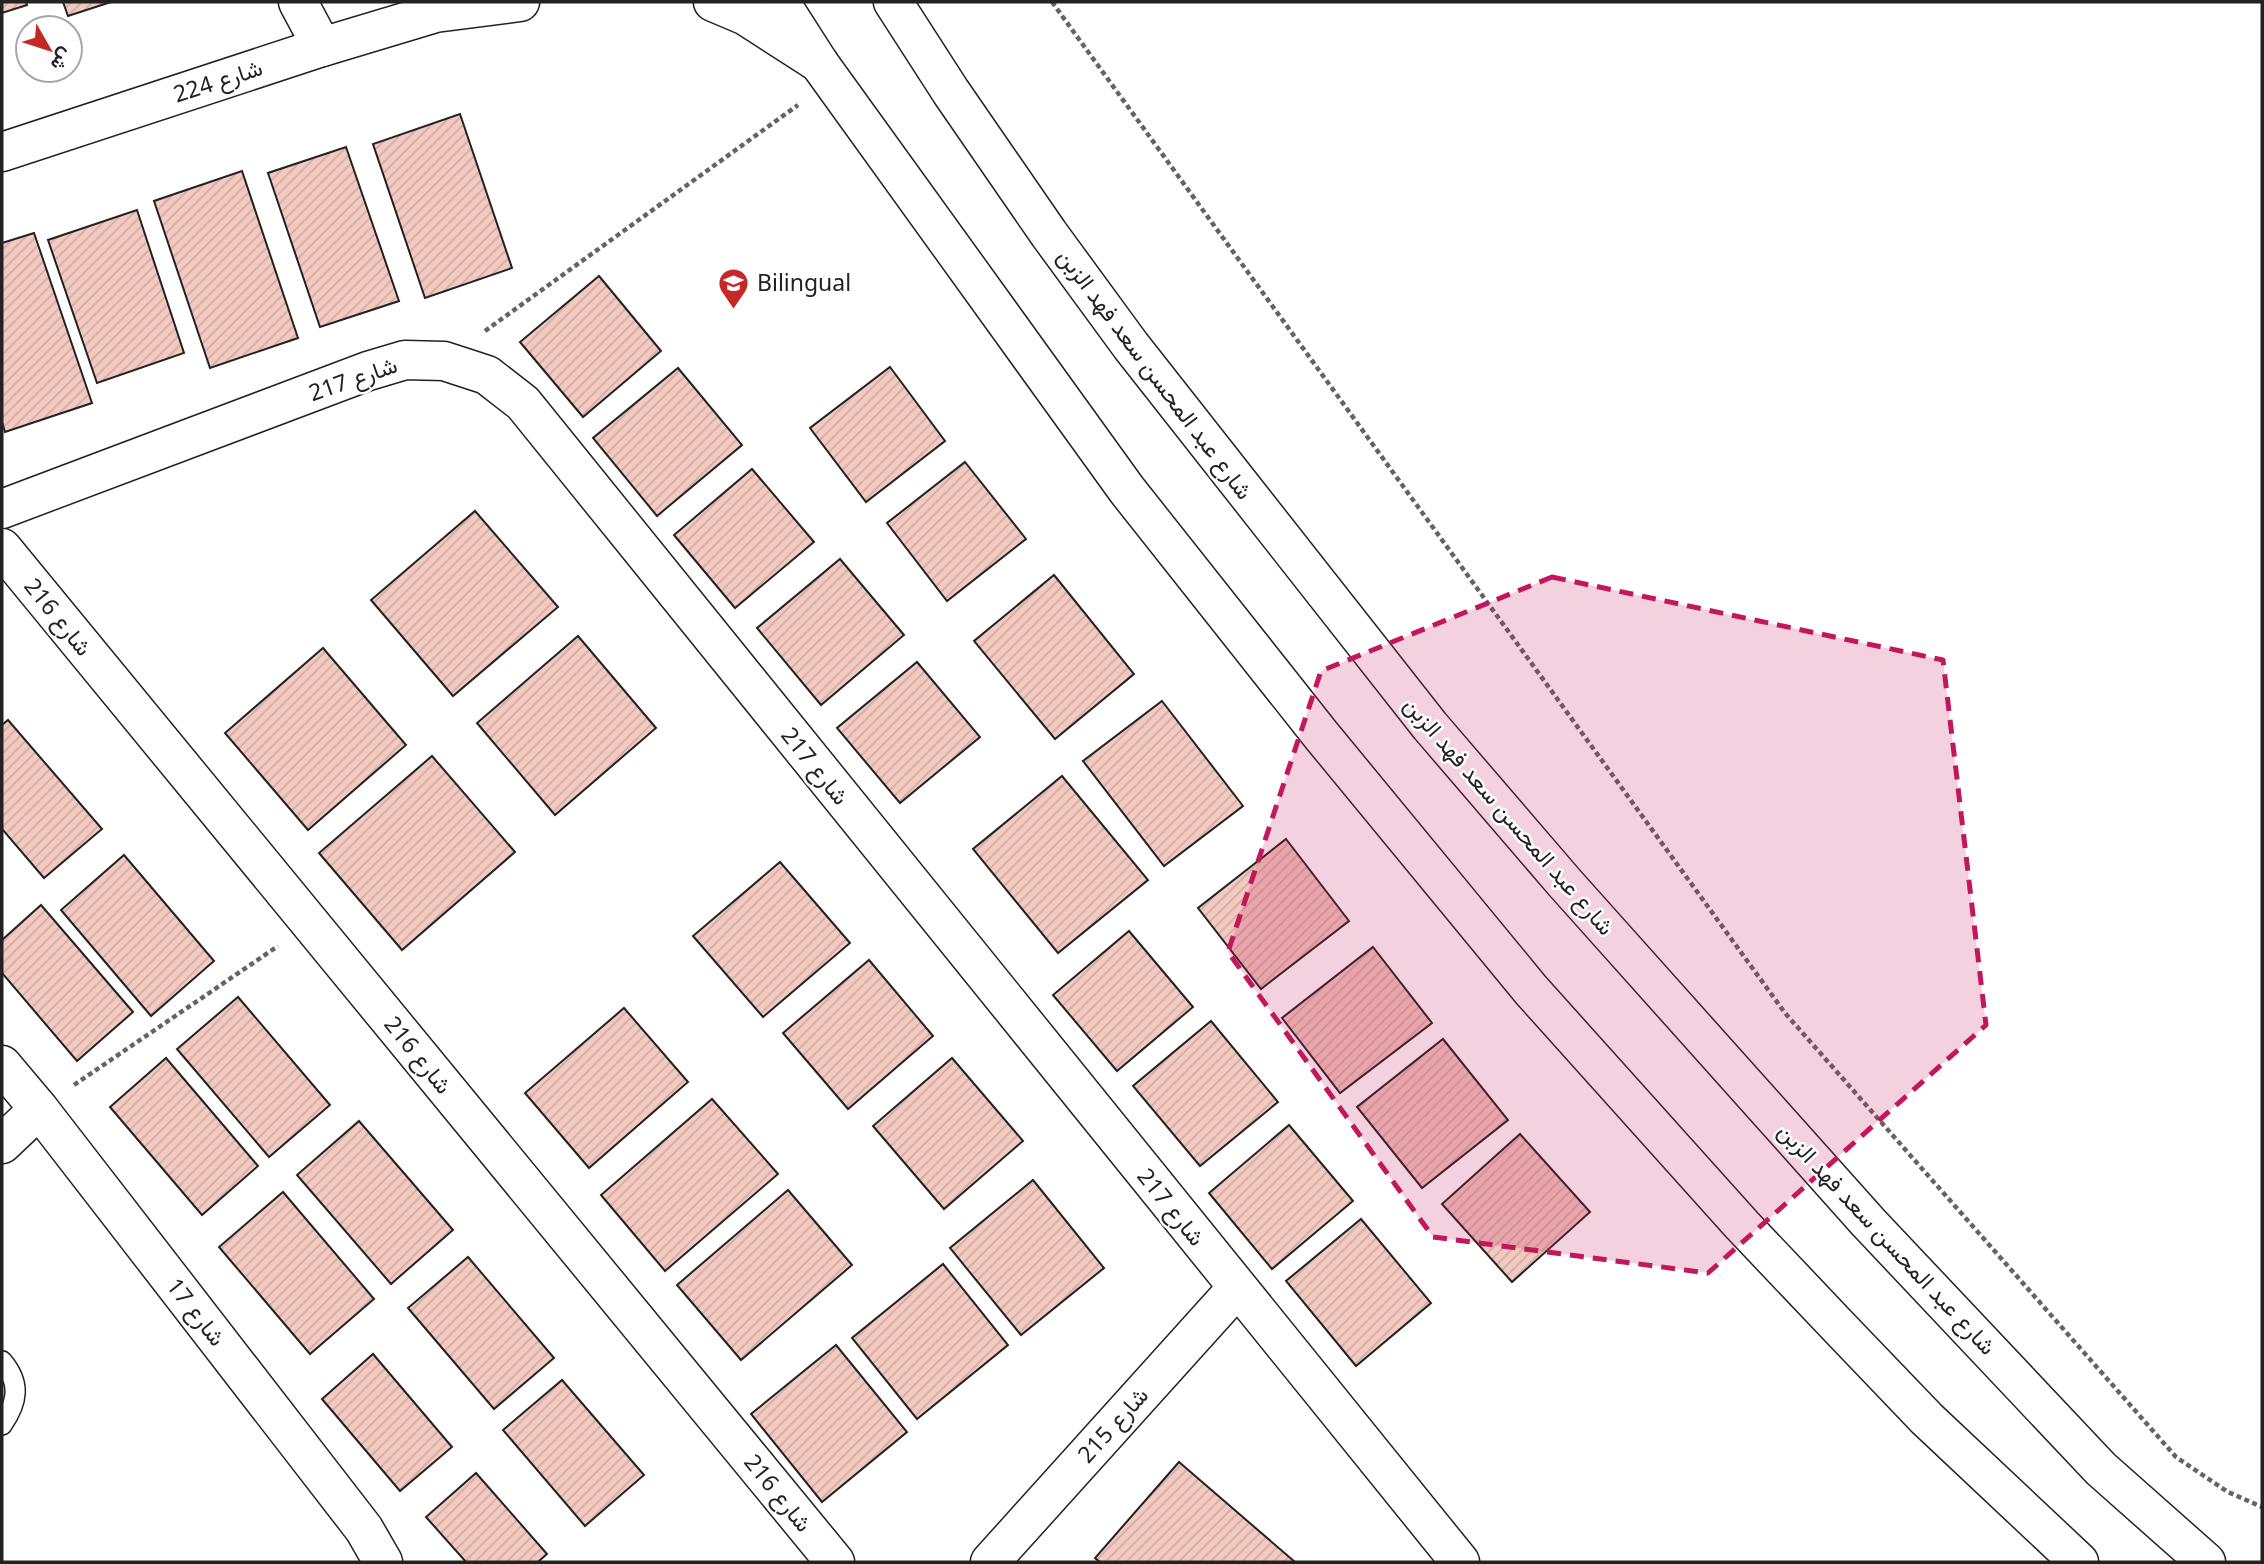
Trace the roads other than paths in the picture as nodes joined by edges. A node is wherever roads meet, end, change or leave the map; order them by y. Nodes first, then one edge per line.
1 (298, 2) edge
2 (520, 2) edge
3 (713, 2) edge
4 (780, 2) edge
5 (894, 2) edge
6 (443, 7) edge
7 (322, 47) junction
8 (826, 72) junction
9 (2, 152) edge
10 (2, 509) edge
11 (2, 548) edge
12 (2, 1065) edge
13 (38, 1109) junction
14 (2, 1144) edge
15 (1237, 1288) junction
16 (2, 1361) edge
17 (2, 1425) edge
18 (383, 1562) edge
19 (835, 1562) edge
20 (990, 1562) edge
21 (1460, 1562) edge
22 (2079, 1562) edge
23 (2206, 1562) edge

1 - 7 street
2 - 6 street, شارع 224
3 - 8 street
4 - 8 street
5 - 23 street, شارع عبد المحسن سعد فهد الزبن
6 - 7 street, شارع 224
7 - 9 street, شارع 224
8 - 22 street
10 - 15 street, شارع 217
11 - 19 street, شارع 216
12 - 13 street, شارع 17
13 - 14 street
13 - 18 street, شارع 17
15 - 20 street, شارع 215
15 - 21 street, شارع 217
16 - 17 lane

